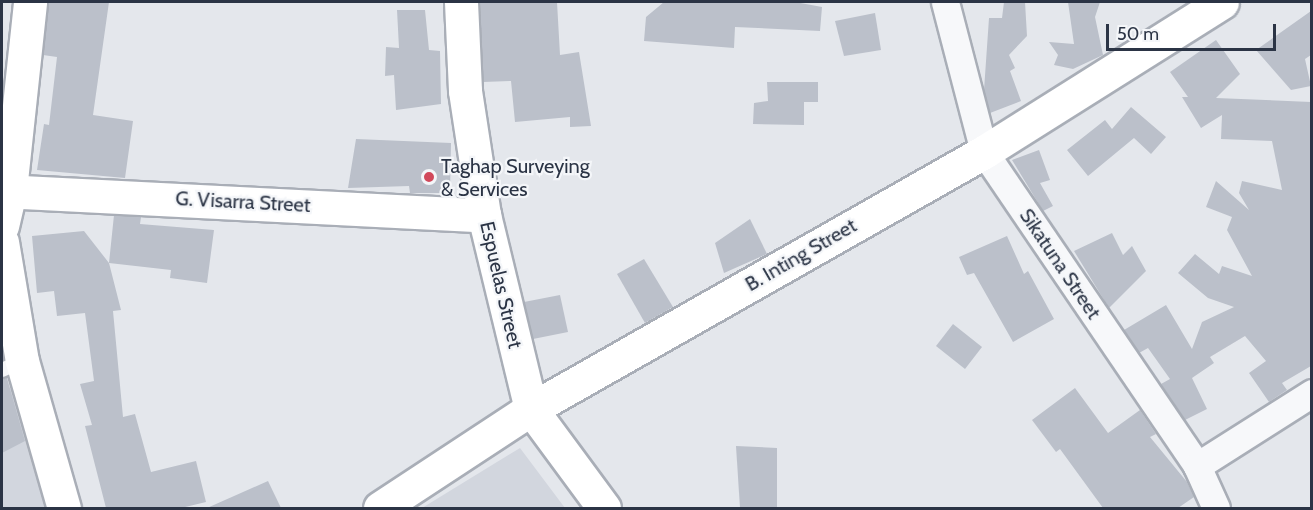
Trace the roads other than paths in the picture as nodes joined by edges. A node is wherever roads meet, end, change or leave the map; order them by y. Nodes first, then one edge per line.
1 (30, 2) edge
2 (460, 2) edge
3 (945, 2) edge
4 (1221, 2) edge
5 (984, 152) junction
6 (6, 190) edge
7 (484, 215) junction
8 (2, 226) edge
9 (2, 242) edge
10 (12, 365) edge
11 (1311, 393) edge
12 (531, 409) junction
13 (1197, 466) junction
14 (64, 508) edge
15 (380, 508) edge
16 (603, 508) edge
17 (1216, 508) edge

1 - 6 street
2 - 7 street, Espuelas Street
3 - 5 street, Sikatuna Street
4 - 5 street, B. Inting Street
5 - 12 street, B. Inting Street
5 - 13 street, Sikatuna Street
6 - 7 street, G. Visarra Street
6 - 8 street
7 - 12 street, Espuelas Street
9 - 10 street
10 - 14 street
11 - 13 street
12 - 15 street, B. Inting Street
12 - 16 street, Espuelas Street
13 - 17 street, Sikatuna Street

